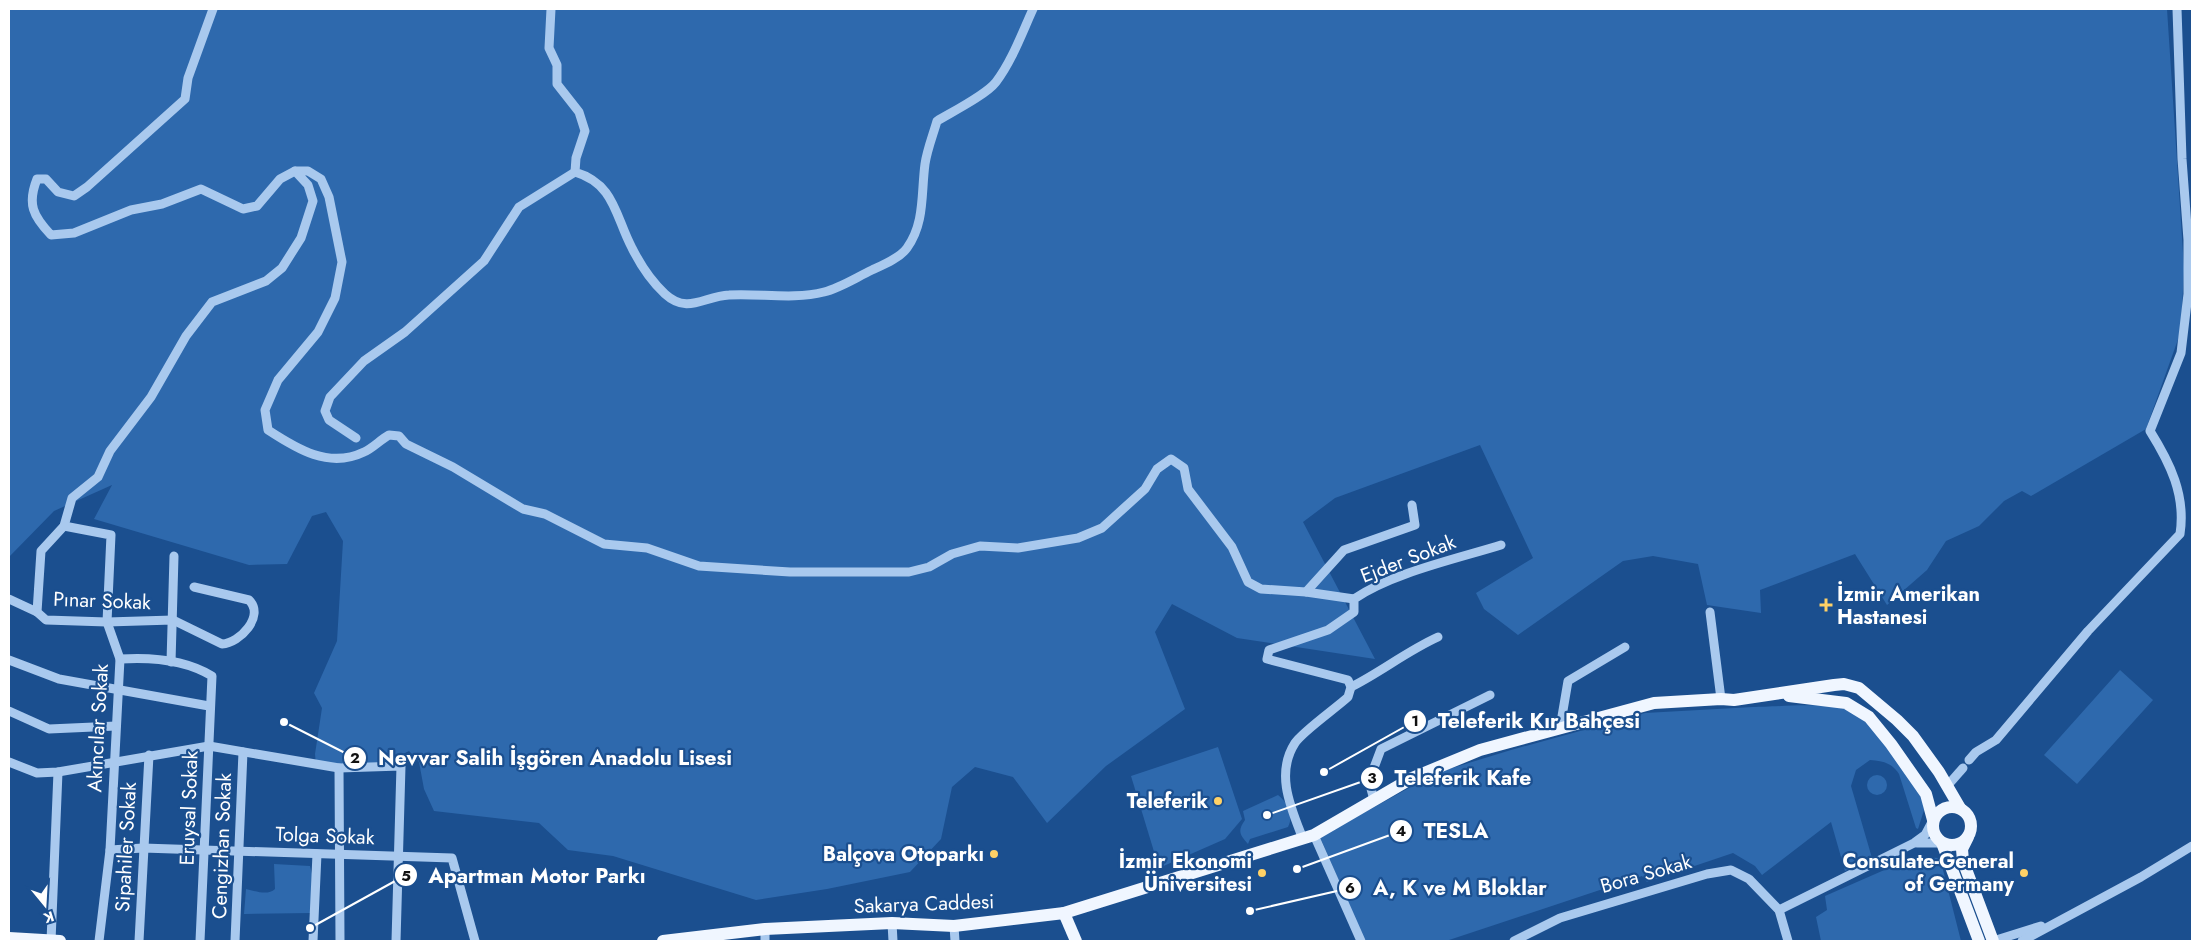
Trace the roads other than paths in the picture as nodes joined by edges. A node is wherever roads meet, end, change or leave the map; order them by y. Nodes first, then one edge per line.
1 (213, 9) edge
2 (551, 9) edge
3 (1033, 9) edge
4 (2177, 9) edge
5 (295, 171) junction
6 (575, 172) junction
7 (356, 438) dead end
8 (1412, 505) dead end
9 (64, 526) junction
10 (1501, 545) dead end
11 (174, 556) dead end
12 (194, 587) dead end
13 (1306, 592) junction
14 (9, 599) edge
15 (1354, 599) junction
16 (37, 612) junction
17 (1710, 612) dead end
18 (173, 620) junction
19 (108, 622) junction
20 (1438, 636) dead end
21 (1625, 647) dead end
22 (120, 659) junction
23 (9, 660) edge
24 (171, 662) junction
25 (1351, 687) junction
26 (119, 688) junction
27 (1777, 694) junction
28 (1490, 695) dead end
29 (1721, 698) junction
30 (209, 706) junction
31 (9, 711) edge
32 (116, 726) junction
33 (1560, 728) junction
34 (209, 746) junction
35 (243, 752) junction
36 (149, 755) junction
37 (1969, 760) dead end
38 (9, 762) edge
39 (114, 763) junction
40 (339, 768) junction
41 (1964, 768) dead end
42 (58, 772) junction
43 (1948, 784) junction
44 (1374, 800) junction
45 (1960, 808) junction
46 (1934, 820) junction
47 (1308, 837) junction
48 (1968, 837) junction
49 (1914, 843) junction
50 (1942, 843) junction
51 (2192, 846) edge
52 (143, 848) junction
53 (110, 850) junction
54 (205, 851) junction
55 (239, 852) junction
56 (317, 854) junction
57 (399, 855) junction
58 (340, 856) junction
59 (1779, 910) junction
60 (1064, 913) junction
61 (2062, 919) junction
62 (892, 923) junction
63 (954, 926) junction
64 (765, 935) edge
65 (9, 938) edge
66 (51, 941) edge
67 (60, 941) edge
68 (100, 941) edge
69 (139, 941) edge
70 (200, 941) edge
71 (235, 941) edge
72 (313, 941) edge
73 (340, 941) edge
74 (396, 941) edge
75 (475, 941) edge
76 (663, 941) edge
77 (893, 941) edge
78 (954, 941) edge
79 (1076, 941) edge
80 (1361, 941) edge
81 (1514, 941) edge
82 (1788, 941) edge
83 (1979, 941) edge
84 (1993, 941) edge
85 (2022, 941) edge

1 - 5 street
2 - 6 street
3 - 6 street
4 - 37 street
5 - 9 street
5 - 13 street
6 - 7 street
8 - 13 street
9 - 16 street, Pınar Sokak
9 - 19 street, Akıncılar Sokak
10 - 15 street, Ejder Sokak
11 - 18 street
12 - 18 street
13 - 15 street
14 - 16 street
15 - 25 street, Ejder Sokak
16 - 19 street, Pınar Sokak
17 - 29 street
18 - 19 street, Pınar Sokak
18 - 24 street
19 - 22 street, Akıncılar Sokak
20 - 25 street
21 - 33 street
22 - 24 street
22 - 26 street, Akıncılar Sokak
23 - 26 street
24 - 30 street, Eruysal Sokak
25 - 47 street
26 - 30 street
26 - 32 street, Akıncılar Sokak
27 - 29 main road, Sakarya Caddesi
27 - 43 main road, Sakarya Caddesi
27 - 46 main road, Sakarya Caddesi
28 - 44 street
29 - 33 main road, Sakarya Caddesi
30 - 34 street, Eruysal Sokak
31 - 32 street
32 - 39 street, Akıncılar Sokak
33 - 44 main road, Sakarya Caddesi
34 - 35 street
34 - 36 street
34 - 54 street, Eruysal Sokak
35 - 40 street
35 - 55 street, Cengizhan Sokak
36 - 39 street
36 - 52 street, Sipahiler Sokak
38 - 42 street
39 - 42 street
39 - 53 street, Akıncılar Sokak
40 - 57 street
40 - 58 street
41 - 43 street
42 - 66 street
43 - 45 main road, Sakarya Caddesi
44 - 47 main road, Sakarya Caddesi
45 - 46 main road
45 - 48 main road
46 - 49 street
46 - 50 main road
47 - 60 main road, Sakarya Caddesi
47 - 80 street
48 - 50 main road
48 - 84 main road
49 - 50 street
49 - 59 street
50 - 83 main road
51 - 61 street
52 - 53 street, Tolga Sokak
52 - 54 street, Tolga Sokak
52 - 69 street, Sipahiler Sokak
53 - 68 street, Akıncılar Sokak
54 - 55 street, Tolga Sokak
54 - 70 street, Eruysal Sokak
55 - 56 street, Tolga Sokak
55 - 71 street, Cengizhan Sokak
56 - 58 street, Tolga Sokak
56 - 72 street
57 - 58 street, Tolga Sokak
57 - 74 street
57 - 75 street, Tolga Sokak
58 - 73 street
59 - 81 street, Bora Sokak
59 - 82 street
60 - 63 main road, Sakarya Caddesi
60 - 79 main road
61 - 84 street
61 - 85 street
62 - 63 main road, Sakarya Caddesi
62 - 64 main road, Sakarya Caddesi
62 - 77 street
63 - 78 street
64 - 76 main road, Sakarya Caddesi
65 - 66 main road
66 - 67 main road

